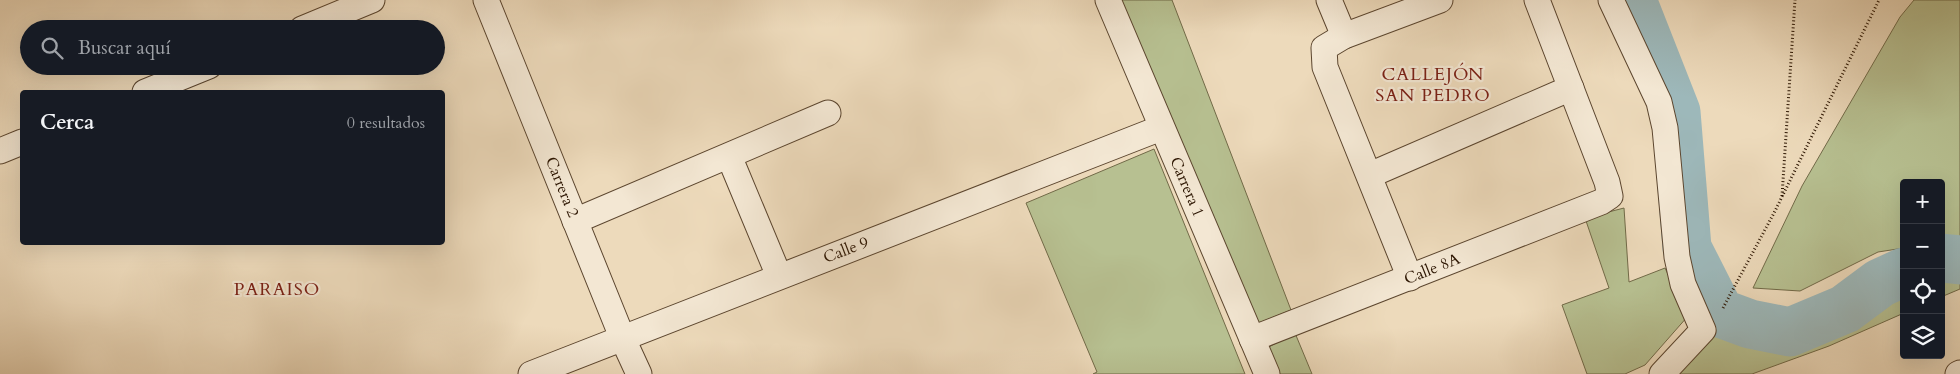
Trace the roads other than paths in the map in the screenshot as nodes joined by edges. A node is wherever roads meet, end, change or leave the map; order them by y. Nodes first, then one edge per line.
1 (372, 0) edge
2 (486, 0) edge
3 (1108, 0) edge
4 (1329, 0) edge
5 (1440, 0) edge
6 (1538, 0) edge
7 (1612, 0) edge
8 (324, 20) edge
9 (1344, 36) junction
10 (187, 75) edge
11 (1571, 88) junction
12 (150, 90) edge
13 (828, 113) dead end
14 (1161, 128) junction
15 (20, 143) edge
16 (0, 151) edge
17 (729, 156) junction
18 (1370, 175) junction
19 (576, 222) junction
20 (779, 276) junction
21 (1410, 278) junction
22 (622, 337) junction
23 (1252, 339) junction
24 (531, 374) edge
25 (639, 374) edge
26 (1267, 374) edge
27 (1662, 374) edge

1 - 8 street
2 - 19 street, Carrera 2
3 - 14 street, Carrera 1
4 - 9 street
5 - 9 street
6 - 11 street
7 - 27 street
9 - 18 street
10 - 12 street
11 - 18 street
11 - 21 street, Calle 8A
13 - 17 street
14 - 20 street, Calle 9
14 - 23 street, Carrera 1
15 - 16 street
17 - 19 street
17 - 20 street
18 - 21 street
19 - 22 street, Carrera 2
20 - 22 street, Calle 9
21 - 23 street, Calle 8A
22 - 24 street, Calle 9
22 - 25 street, Carrera 2
23 - 26 street, Carrera 1

